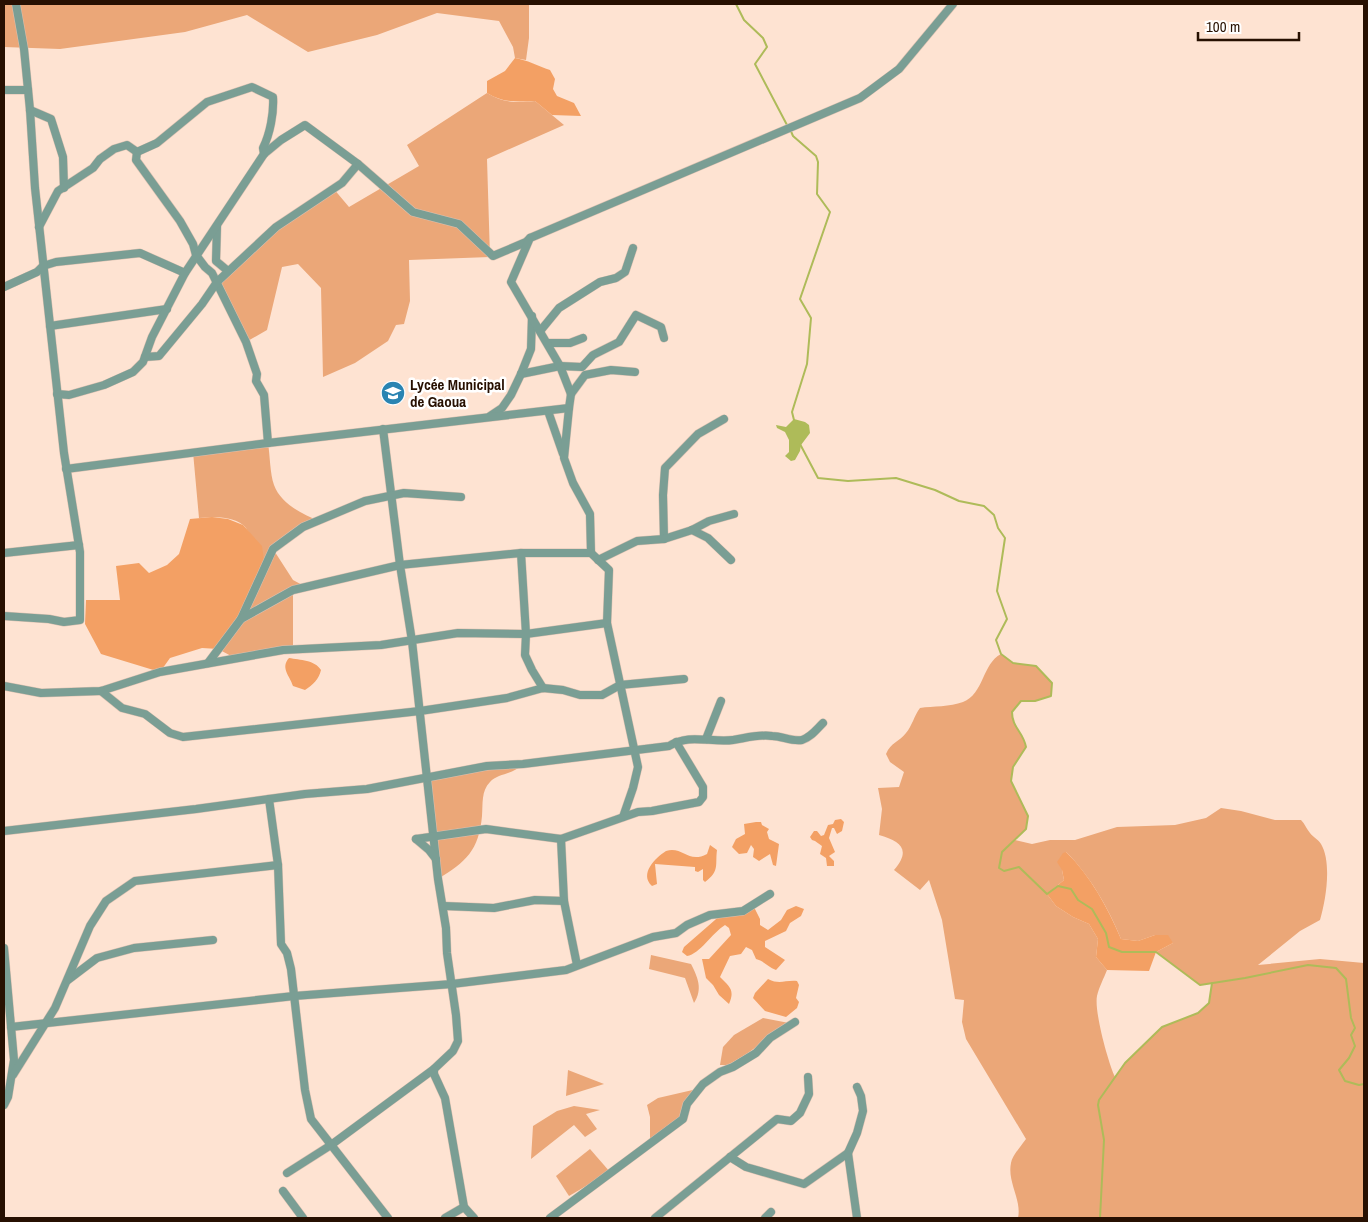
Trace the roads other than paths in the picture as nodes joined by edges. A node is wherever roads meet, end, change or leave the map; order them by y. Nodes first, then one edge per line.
1 (16, 4) edge
2 (952, 4) edge
3 (4, 90) edge
4 (28, 90) junction
5 (30, 110) junction
6 (137, 152) junction
7 (264, 154) junction
8 (358, 164) junction
9 (64, 188) junction
10 (217, 225) junction
11 (39, 227) junction
12 (530, 238) junction
13 (633, 248) dead end
14 (196, 255) junction
15 (43, 266) junction
16 (228, 271) junction
17 (185, 273) junction
18 (217, 282) junction
19 (4, 287) edge
20 (167, 309) junction
21 (532, 316) junction
22 (50, 326) junction
23 (541, 330) junction
24 (583, 338) dead end
25 (664, 338) dead end
26 (548, 343) junction
27 (145, 357) junction
28 (560, 366) junction
29 (635, 372) dead end
30 (521, 374) junction
31 (57, 394) junction
32 (572, 394) junction
33 (569, 408) junction
34 (548, 411) junction
35 (488, 418) junction
36 (724, 419) dead end
37 (383, 430) junction
38 (268, 443) junction
39 (564, 458) junction
40 (66, 468) junction
41 (461, 496) dead end
42 (391, 497) junction
43 (734, 514) dead end
44 (692, 530) junction
45 (664, 538) junction
46 (79, 545) junction
47 (4, 553) edge
48 (521, 553) junction
49 (591, 553) junction
50 (598, 560) junction
51 (731, 560) dead end
52 (400, 565) junction
53 (4, 616) edge
54 (240, 619) junction
55 (607, 623) junction
56 (526, 634) junction
57 (412, 641) junction
58 (208, 662) junction
59 (684, 679) dead end
60 (620, 685) junction
61 (4, 686) edge
62 (544, 688) junction
63 (101, 691) junction
64 (721, 701) dead end
65 (420, 711) junction
66 (823, 723) dead end
67 (706, 739) junction
68 (676, 742) junction
69 (634, 750) junction
70 (427, 778) junction
71 (270, 799) junction
72 (623, 817) junction
73 (4, 831) edge
74 (434, 836) junction
75 (561, 840) junction
76 (436, 860) junction
77 (278, 865) junction
78 (770, 894) dead end
79 (564, 901) junction
80 (444, 906) junction
81 (212, 940) dead end
82 (4, 948) edge
83 (577, 965) junction
84 (68, 980) junction
85 (452, 984) junction
86 (294, 996) junction
87 (796, 1022) dead end
88 (45, 1024) junction
89 (11, 1027) junction
90 (434, 1069) junction
91 (13, 1075) junction
92 (808, 1077) dead end
93 (856, 1087) dead end
94 (4, 1106) edge
95 (331, 1144) junction
96 (848, 1153) junction
97 (730, 1157) junction
98 (287, 1174) dead end
99 (283, 1190) dead end
100 (464, 1207) junction
101 (303, 1218) edge
102 (388, 1218) edge
103 (445, 1218) edge
104 (474, 1218) edge
105 (550, 1218) edge
106 (655, 1218) edge
107 (857, 1218) edge

1 - 4 street
2 - 12 street
3 - 4 street
4 - 5 street
5 - 9 street
5 - 11 street
6 - 7 street
6 - 9 street
6 - 14 street
7 - 8 street
7 - 10 street
8 - 12 street
8 - 16 street
9 - 11 street
10 - 14 street
10 - 16 street
11 - 15 street
12 - 21 street
13 - 23 street
14 - 17 street
14 - 18 street
15 - 17 street
15 - 19 street
15 - 22 street
16 - 18 street
17 - 20 street
18 - 27 street
18 - 38 street
20 - 22 street
20 - 27 street
21 - 23 street
21 - 30 street
22 - 31 street
23 - 26 street
24 - 26 street
25 - 28 street
26 - 28 street
27 - 31 street
28 - 30 street
28 - 32 street
29 - 32 street
30 - 35 street
31 - 40 street
32 - 33 street
33 - 34 street
33 - 39 street
34 - 35 street
34 - 39 street
35 - 37 street
36 - 45 street
37 - 38 street
37 - 42 street
38 - 40 street
39 - 49 street
40 - 46 street
41 - 42 street
42 - 52 street
42 - 54 street
43 - 44 street
44 - 45 street
44 - 51 street
45 - 50 street
46 - 47 street
46 - 53 street
48 - 49 street
48 - 52 street
48 - 56 street
49 - 50 street
50 - 55 street
52 - 54 street
52 - 57 street
54 - 58 street
55 - 56 street
55 - 60 street
56 - 57 street
56 - 62 street
57 - 58 street
57 - 65 street
58 - 63 street
59 - 60 street
60 - 62 street
60 - 69 street
61 - 63 street
62 - 65 street
63 - 65 street
64 - 67 street
65 - 70 street
66 - 67 street
67 - 68 street
68 - 69 street
68 - 72 street
69 - 70 street
69 - 72 street
70 - 71 street
70 - 74 street
71 - 73 street
71 - 77 street
72 - 75 street
74 - 75 street
74 - 76 street
74 - 76 street
75 - 79 street
76 - 80 street
77 - 84 street
77 - 86 street
78 - 83 street
79 - 80 street
79 - 83 street
80 - 85 street
81 - 84 street
82 - 89 street
83 - 85 street
84 - 88 street
85 - 86 street
85 - 90 street
86 - 88 street
86 - 95 street
87 - 105 street
88 - 89 street
88 - 91 street
89 - 91 street
90 - 95 street
90 - 100 street
91 - 94 street
92 - 97 street
93 - 96 street
95 - 98 street
95 - 102 street
96 - 97 street
96 - 107 street
97 - 106 street
99 - 101 street
100 - 103 street
100 - 104 street

